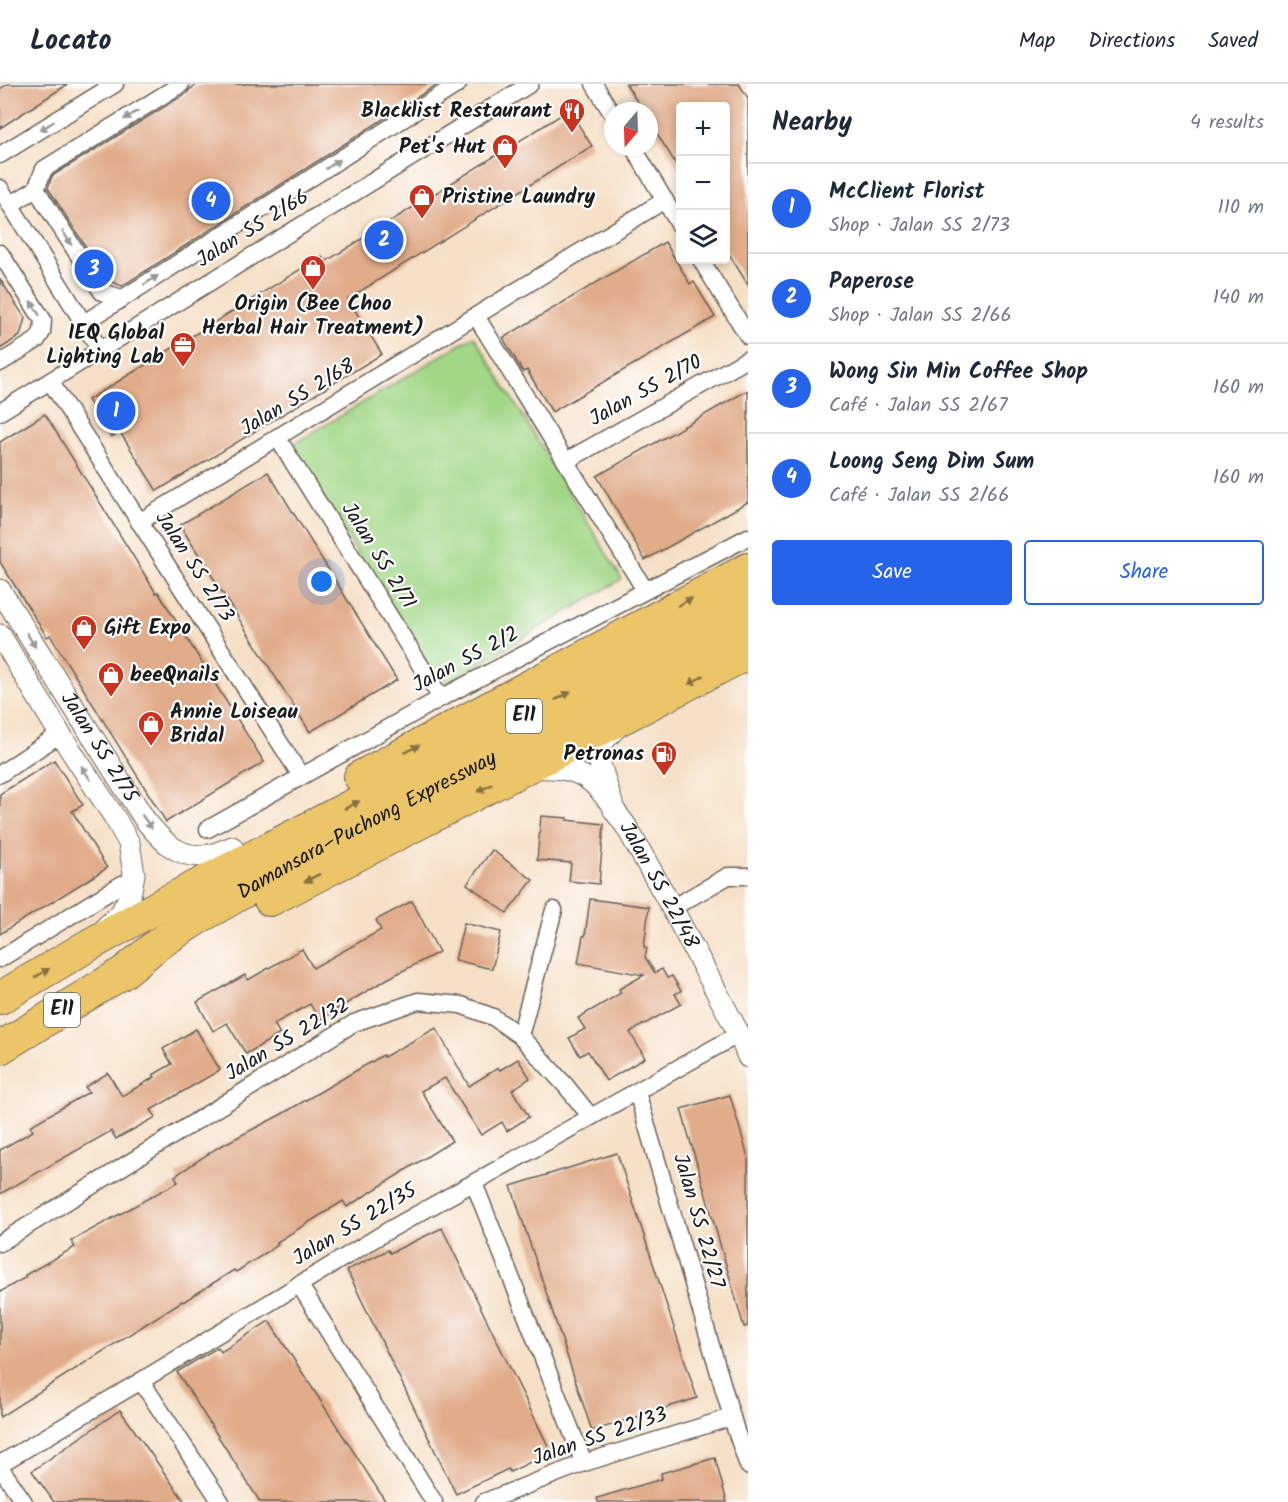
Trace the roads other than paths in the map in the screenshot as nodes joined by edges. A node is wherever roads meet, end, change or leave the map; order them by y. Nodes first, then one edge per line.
1 (115, 84) edge
2 (181, 84) edge
3 (458, 84) edge
4 (530, 84) edge
5 (594, 84) edge
6 (605, 102) edge
7 (0, 155) edge
8 (638, 156) edge
9 (0, 188) edge
10 (36, 189) junction
11 (665, 200) junction
12 (10, 205) junction
13 (676, 218) edge
14 (0, 253) edge
15 (703, 264) edge
16 (122, 298) junction
17 (476, 316) junction
18 (84, 323) junction
19 (748, 336) edge
20 (100, 350) junction
21 (748, 359) edge
22 (0, 363) edge
23 (50, 381) junction
24 (0, 412) edge
25 (278, 437) junction
26 (566, 461) junction
27 (139, 522) junction
28 (748, 537) edge
29 (748, 569) edge
30 (0, 590) edge
31 (645, 590) junction
32 (748, 600) edge
33 (748, 624) edge
34 (0, 635) edge
35 (748, 653) edge
36 (441, 698) junction
37 (628, 716) junction
38 (60, 734) junction
39 (524, 768) junction
40 (0, 774) edge
41 (301, 776) junction
42 (614, 810) junction
43 (220, 838) junction
44 (307, 842) junction
45 (748, 876) edge
46 (122, 884) dead end
47 (164, 903) junction
48 (672, 908) junction
49 (554, 910) dead end
50 (84, 948) junction
51 (0, 959) edge
52 (124, 972) junction
53 (0, 998) edge
54 (739, 1034) junction
55 (520, 1036) junction
56 (0, 1048) edge
57 (748, 1057) edge
58 (637, 1092) junction
59 (591, 1117) junction
60 (474, 1183) junction
61 (0, 1243) edge
62 (299, 1284) junction
63 (141, 1381) junction
64 (732, 1417) junction
65 (584, 1463) junction
66 (0, 1466) edge
67 (748, 1466) edge
68 (24, 1502) edge
69 (221, 1502) edge
70 (434, 1502) edge
71 (484, 1502) edge

1 -> 7 street
2 -> 10 street
16 -> 3 street
4 - 20 street, Jalan SS 2/66
5 - 6 street
8 - 11 street
9 - 12 street
10 - 12 street
10 -> 16 street
11 - 13 street
11 - 17 street, Jalan SS 2/68
12 - 18 street
22 -> 14 street
15 - 19 street
16 - 18 street
17 - 25 street, Jalan SS 2/68
17 - 26 street
18 - 20 street
20 - 23 street, Jalan SS 2/66
21 - 26 street, Jalan SS 2/70
23 - 24 street, Jalan SS 2/66
23 - 27 street, Jalan SS 2/73
25 - 27 street, Jalan SS 2/68
25 - 36 street, Jalan SS 2/71
26 - 31 street
27 - 41 street, Jalan SS 2/73
28 - 31 street, Jalan SS 2/2
43 -> 29 highway
30 -> 43 street, Jalan SS 2/75
31 - 36 street, Jalan SS 2/2
44 -> 32 highway, Damansara–Puchong Expressway / E11
33 - 44 highway, Damansara–Puchong Expressway / E11
34 - 38 street, Jalan SS 2/75
35 -> 37 highway
36 - 41 street, Jalan SS 2/2
37 - 39 highway
37 - 42 street, Jalan SS 22/48
38 - 40 street
50 -> 38 street, Jalan SS 2/75
39 - 42 street
39 -> 52 highway
41 - 43 street, Jalan SS 2/2
42 - 48 street, Jalan SS 22/48
43 - 47 highway
44 - 47 highway, Damansara–Puchong Expressway / E11
44 - 52 highway, Damansara–Puchong Expressway / E11
45 - 48 street
46 - 51 street
47 - 50 highway, Damansara–Puchong Expressway / E11
48 - 54 street, Jalan SS 22/48
49 - 55 street
53 -> 50 highway, Damansara–Puchong Expressway / E11
52 - 56 highway, Damansara–Puchong Expressway / E11
54 - 57 street, Jalan SS 22/48
54 - 58 street, Jalan SS 22/35
55 - 59 street, Jalan SS 22/32
55 - 61 street, Jalan SS 22/32
58 - 59 street, Jalan SS 22/35
58 - 64 street, Jalan SS 22/27
59 - 60 street, Jalan SS 22/35
60 - 62 street, Jalan SS 22/35
60 - 65 street
62 - 63 street, Jalan SS 22/35
62 - 70 street
63 - 66 street, Jalan SS 22/35
63 - 69 street
64 - 65 street, Jalan SS 22/33
64 - 67 street, Jalan SS 22/27
65 - 71 street, Jalan SS 22/33
66 - 68 street

